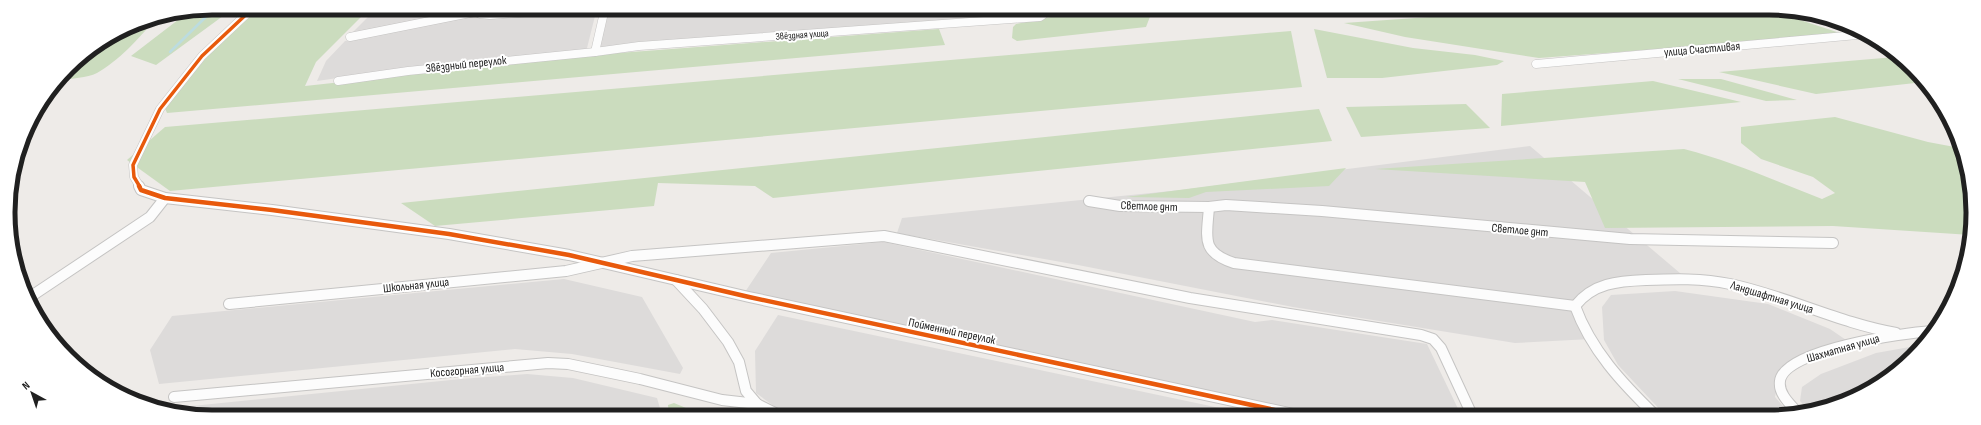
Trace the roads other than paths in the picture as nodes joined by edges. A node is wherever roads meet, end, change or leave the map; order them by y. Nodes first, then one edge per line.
1 (246, 15) edge
2 (449, 15) edge
3 (603, 15) edge
4 (1044, 15) edge
5 (1856, 35) edge
6 (350, 37) dead end
7 (595, 52) junction
8 (1536, 64) dead end
9 (338, 81) dead end
10 (165, 198) junction
11 (1089, 201) dead end
12 (1209, 207) junction
13 (1832, 243) dead end
14 (602, 263) junction
15 (676, 280) junction
16 (33, 295) edge
17 (229, 304) dead end
18 (1575, 306) junction
19 (1926, 331) edge
20 (1896, 333) junction
21 (174, 398) dead end
22 (757, 404) junction
23 (1794, 408) edge
24 (769, 410) edge
25 (1275, 410) edge
26 (1470, 410) edge
27 (1651, 410) edge

1 - 10 street, Пойменный переулок
2 - 6 street
3 - 7 street
4 - 7 street, Звёздная улица
5 - 8 street, улица Счастливая
7 - 9 street, Звёздный переулок
10 - 14 street, Пойменный переулок
10 - 16 street
11 - 12 street, Светлое днт
12 - 13 street, Светлое днт
12 - 18 street
14 - 15 street, Пойменный переулок
14 - 17 street, Школьная улица
14 - 26 street, Школьная улица
15 - 22 street
15 - 25 street, Пойменный переулок
18 - 20 street, Ландшафтная улица
18 - 27 street
19 - 20 street, Шахматная улица
20 - 23 street, Шахматная улица
21 - 22 street, Косогорная улица
22 - 24 street

